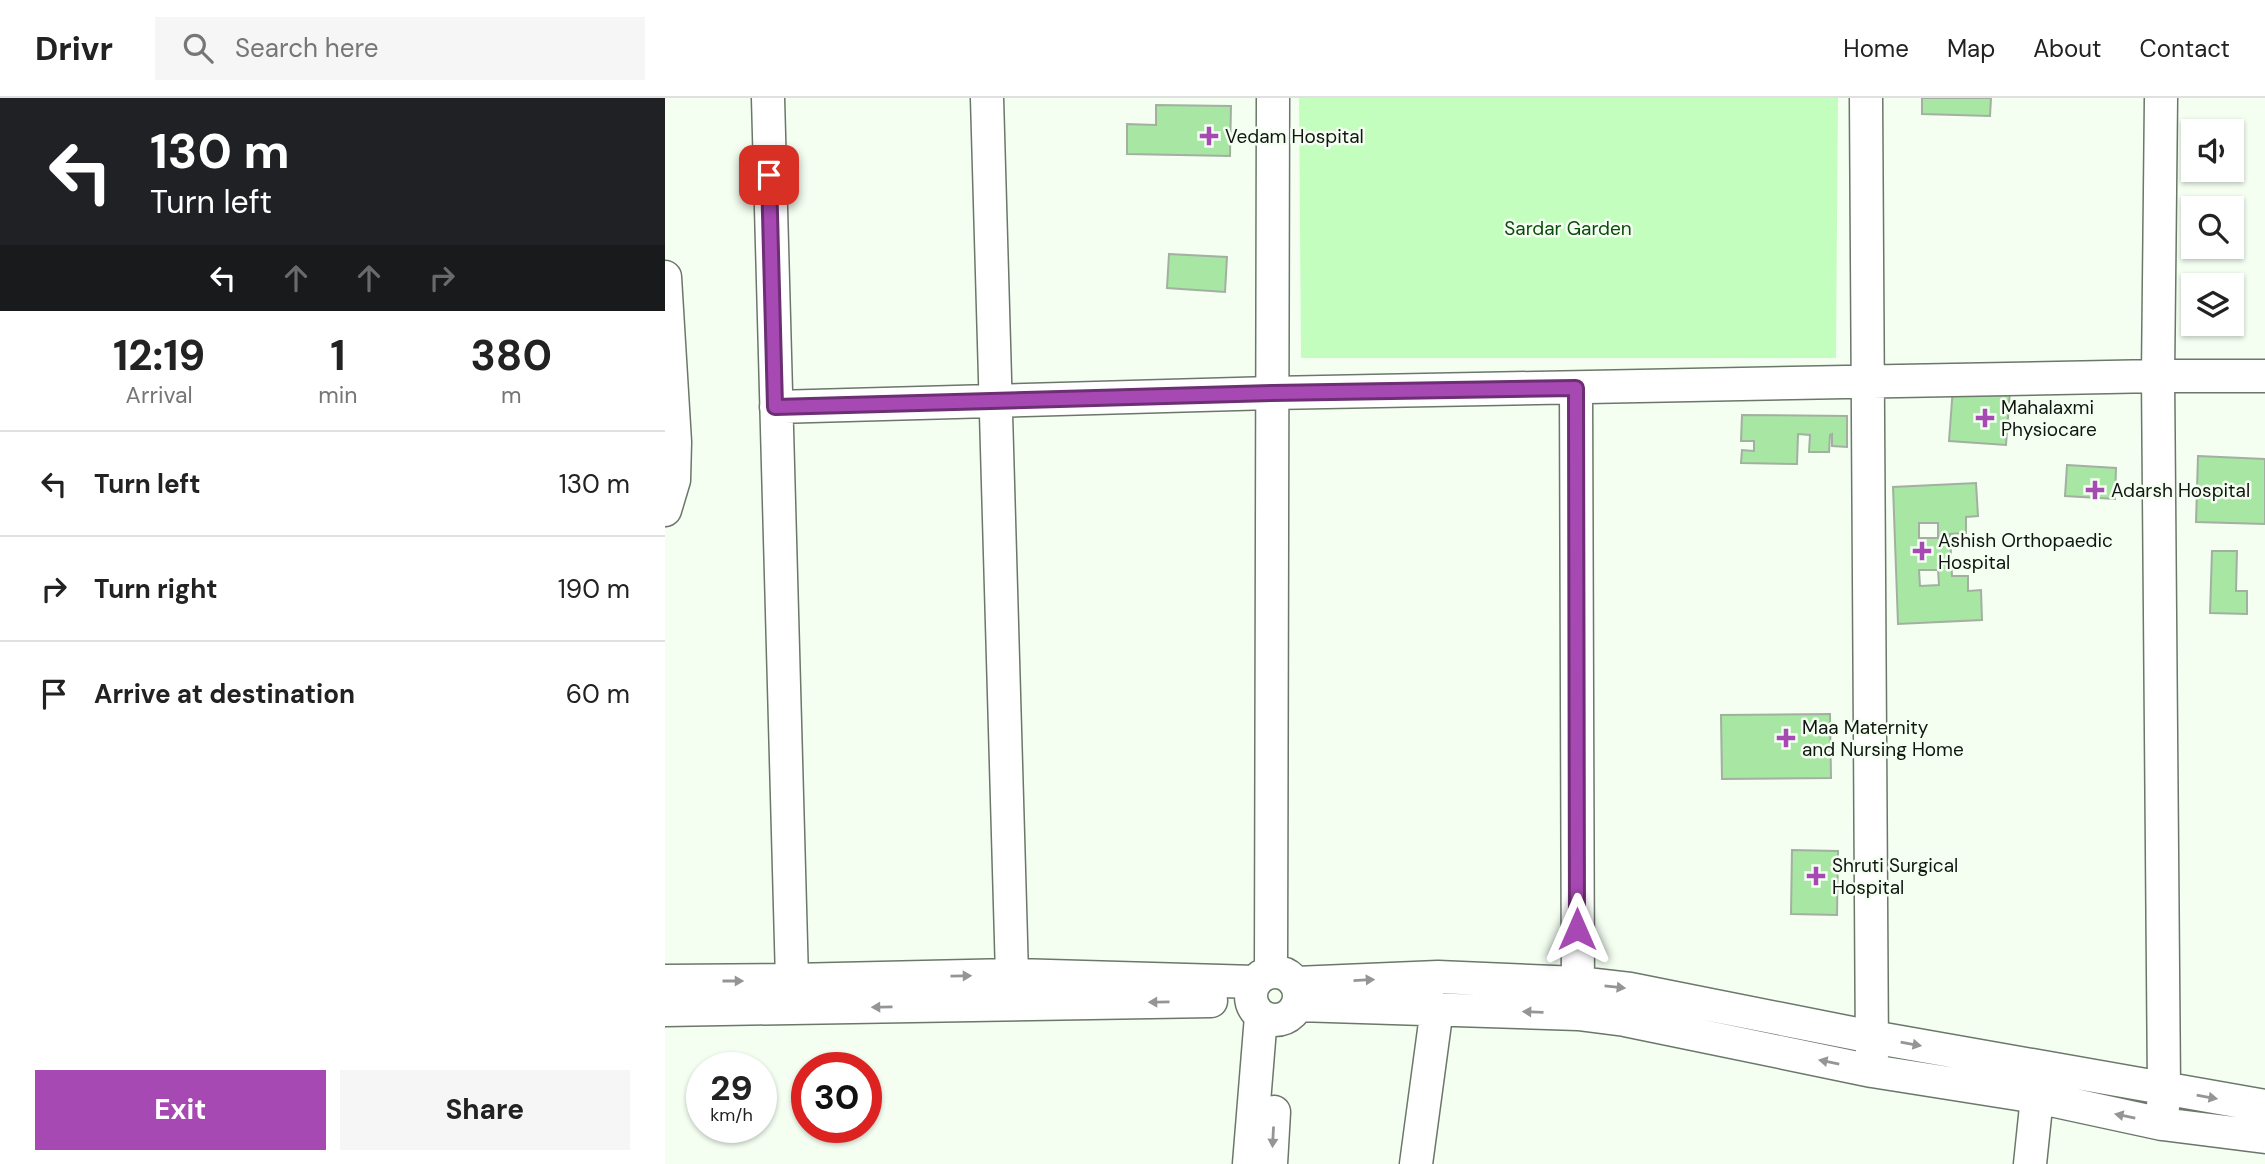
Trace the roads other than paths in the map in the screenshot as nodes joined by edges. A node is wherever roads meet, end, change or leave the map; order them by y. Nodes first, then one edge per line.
1 (768, 98) edge
2 (987, 98) edge
3 (1273, 98) edge
4 (1866, 98) edge
5 (2161, 98) edge
6 (665, 277) edge
7 (2158, 376) junction
8 (2265, 376) edge
9 (1869, 383) junction
10 (1576, 388) junction
11 (1272, 393) junction
12 (995, 401) junction
13 (775, 407) junction
14 (665, 510) edge
15 (1012, 975) junction
16 (792, 980) junction
17 (665, 981) edge
18 (1273, 997) junction
19 (1578, 998) junction
20 (1437, 1008) junction
21 (665, 1010) edge
22 (1872, 1037) junction
23 (1872, 1071) junction
24 (2164, 1089) junction
25 (2037, 1097) junction
26 (2265, 1106) edge
27 (2162, 1124) junction
28 (2265, 1137) edge
29 (1249, 1164) edge
30 (1271, 1164) edge
31 (1416, 1164) edge
32 (2030, 1164) edge

1 - 13 street
2 - 12 street
3 - 11 street
4 - 9 street
5 - 7 street
6 - 14 street
7 - 8 street
7 - 9 street
7 - 24 street
9 - 10 street
9 - 22 street
10 - 11 street
10 - 19 street
11 - 12 street
11 - 18 street
12 - 13 street
12 - 15 street
13 - 16 street
16 -> 15 street
15 - 18 street
17 -> 16 street
18 -> 19 street
18 - 20 street
18 -> 21 street
18 - 29 street
18 -> 30 street
19 -> 20 street
19 -> 22 street
23 -> 19 street
20 - 31 street
22 - 23 street
22 -> 24 street
23 - 25 street
24 -> 26 street
24 - 27 street
27 -> 25 street
25 - 32 street
27 - 28 street

